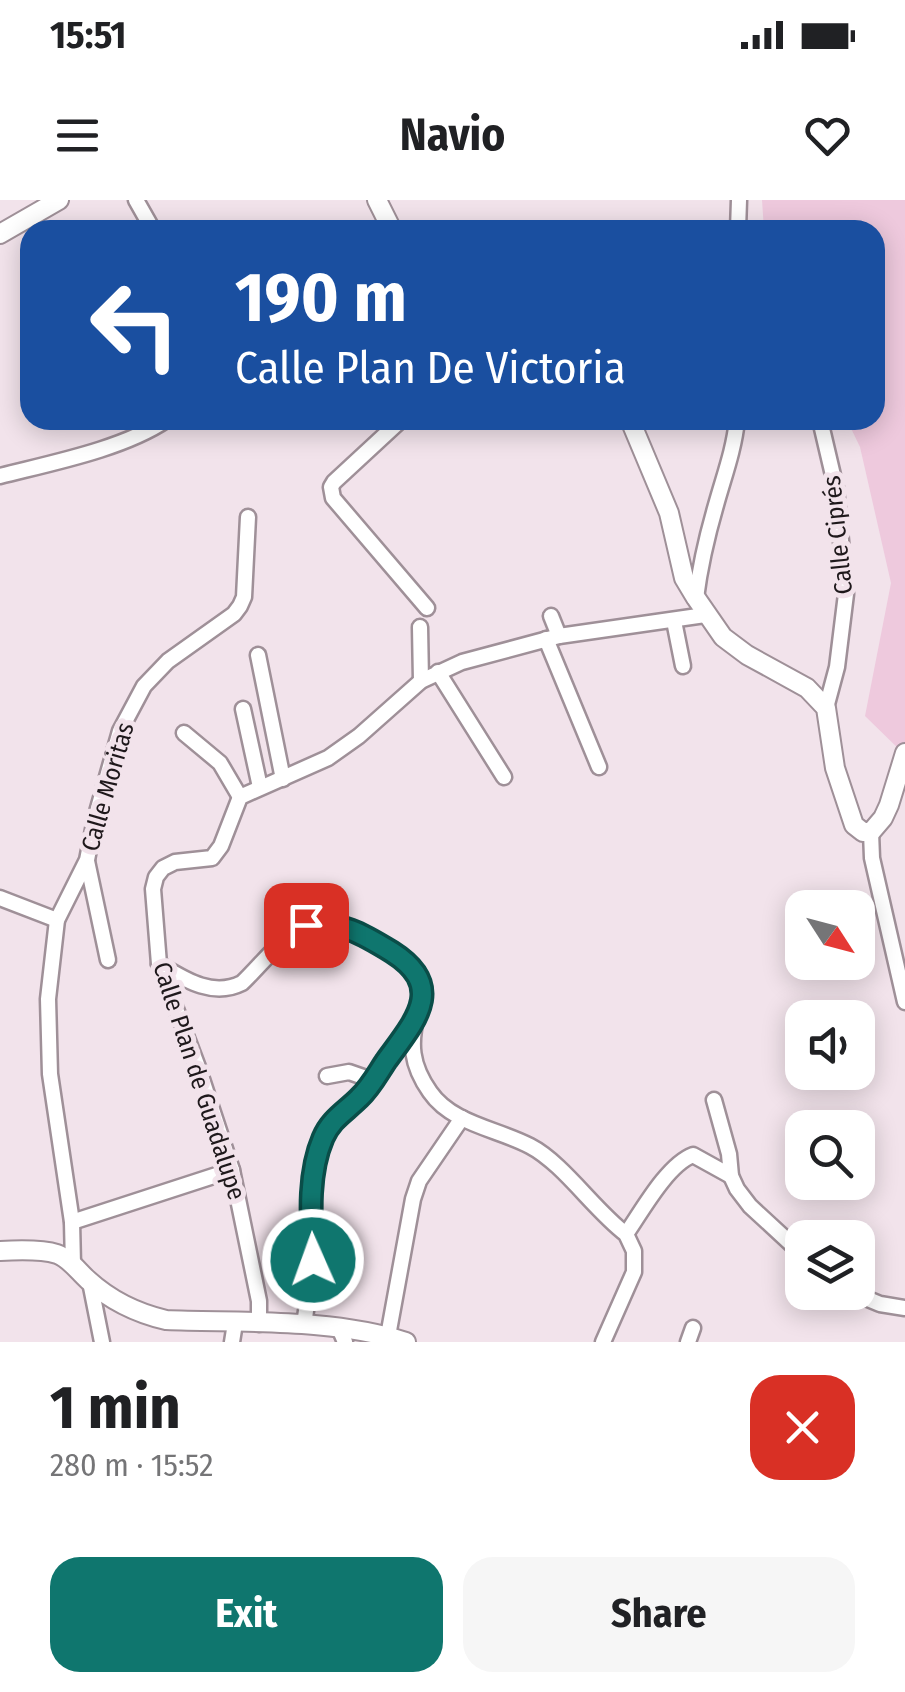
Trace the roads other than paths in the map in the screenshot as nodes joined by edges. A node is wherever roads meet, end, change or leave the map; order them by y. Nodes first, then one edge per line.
1 (59, 200) edge
2 (24, 220) edge
3 (145, 430) edge
4 (390, 430) edge
5 (634, 430) edge
6 (736, 430) edge
7 (822, 430) edge
8 (0, 476) edge
9 (248, 517) dead end
10 (700, 607) junction
11 (427, 608) dead end
12 (551, 616) dead end
13 (674, 621) junction
14 (420, 627) dead end
15 (552, 637) junction
16 (258, 655) dead end
17 (682, 666) dead end
18 (438, 672) junction
19 (422, 681) junction
20 (826, 708) junction
21 (243, 709) dead end
22 (184, 733) dead end
23 (905, 753) edge
24 (599, 767) dead end
25 (504, 776) dead end
26 (283, 778) junction
27 (260, 787) junction
28 (240, 797) junction
29 (871, 832) junction
30 (87, 860) junction
31 (0, 898) edge
32 (57, 920) junction
33 (108, 960) dead end
34 (159, 964) junction
35 (905, 1002) edge
36 (416, 1020) junction
37 (328, 1076) dead end
38 (372, 1080) junction
39 (714, 1100) dead end
40 (462, 1118) junction
41 (232, 1170) junction
42 (731, 1176) junction
43 (72, 1222) junction
44 (626, 1234) junction
45 (785, 1238) edge
46 (0, 1251) edge
47 (73, 1266) junction
48 (90, 1282) junction
49 (875, 1302) edge
50 (905, 1308) edge
51 (260, 1324) junction
52 (304, 1325) junction
53 (234, 1332) edge
54 (342, 1335) edge
55 (397, 1339) edge
56 (102, 1342) edge
57 (602, 1342) edge

1 - 2 main road
3 - 8 street
4 - 11 street
5 - 10 main road
6 - 10 street
7 - 20 street, Calle Ciprés
9 - 30 street, Calle Moritas
10 - 13 street
10 - 20 main road
12 - 15 street
13 - 15 street
13 - 17 street
14 - 19 street
15 - 18 street
15 - 24 street
16 - 26 street
18 - 19 street
18 - 25 street
19 - 26 street
20 - 29 main road
21 - 27 street
22 - 28 street
23 - 29 main road
26 - 27 street
27 - 28 street
28 - 34 street, Calle Plan de Guadalupe
29 - 35 street
30 - 32 street, Calle Moritas
30 - 33 street
31 - 32 street
32 - 43 street
34 - 36 street
34 - 41 street, Calle Plan de Guadalupe
36 - 38 street
36 - 40 street
37 - 38 street
38 - 52 street
39 - 42 street
40 - 44 street
40 - 55 street
41 - 43 street
41 - 51 street, Calle Plan de Guadalupe
42 - 44 street
42 - 45 street
43 - 47 street
44 - 57 street
46 - 47 main road
47 - 48 main road
48 - 53 main road
48 - 56 street
49 - 50 street
51 - 52 main road
51 - 53 main road
52 - 54 main road
54 - 55 main road

